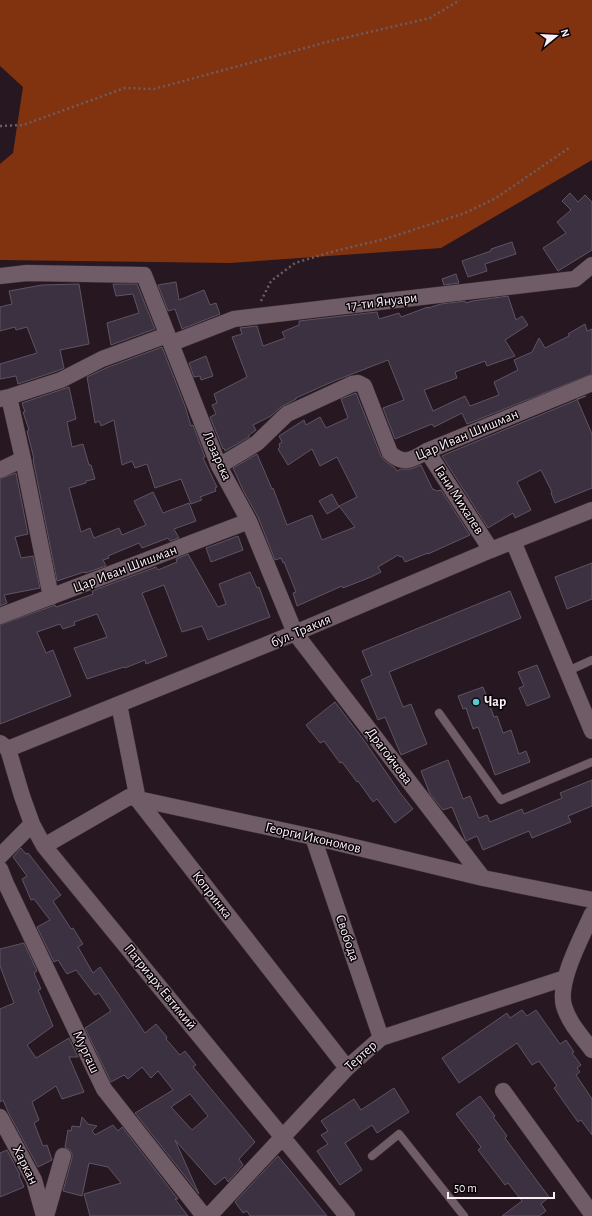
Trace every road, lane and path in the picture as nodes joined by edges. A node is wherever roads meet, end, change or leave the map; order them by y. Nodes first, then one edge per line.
1 (460, 0) edge
2 (0, 126) edge
3 (569, 148) dead end
4 (592, 265) edge
5 (0, 276) edge
6 (254, 316) junction
7 (169, 339) junction
8 (592, 383) edge
9 (5, 398) edge
10 (427, 451) junction
11 (23, 458) junction
12 (219, 466) junction
13 (0, 470) edge
14 (592, 510) edge
15 (249, 521) junction
16 (513, 541) junction
17 (490, 550) junction
18 (51, 597) junction
19 (0, 616) edge
20 (295, 633) junction
21 (592, 660) edge
22 (568, 672) junction
23 (119, 704) junction
24 (439, 713) dead end
25 (592, 731) edge
26 (4, 746) edge
27 (592, 762) edge
28 (138, 800) junction
29 (32, 824) junction
30 (313, 837) junction
31 (44, 846) junction
32 (0, 856) edge
33 (0, 869) edge
34 (483, 878) junction
35 (592, 900) edge
36 (592, 914) edge
37 (565, 978) junction
38 (381, 1038) junction
39 (592, 1050) edge
40 (347, 1068) junction
41 (503, 1092) dead end
42 (0, 1117) edge
43 (283, 1137) junction
44 (63, 1156) dead end
45 (372, 1156) dead end
46 (592, 1214) edge
47 (45, 1216) edge
48 (204, 1216) edge
49 (209, 1216) edge
50 (347, 1216) edge
51 (464, 1216) edge

1 - 2 path
3 - 6 path
4 - 6 street, 17-ти Януари
5 - 7 street, Лозарска
6 - 7 street, 17-ти Януари
7 - 9 street, 17-ти Януари
7 - 12 street, Лозарска
8 - 10 street, Цар Иван Шишман
9 - 11 street
10 - 12 street, Цар Иван Шишман
10 - 17 street, Гани Михалев
11 - 13 street
11 - 18 street
12 - 15 street, Лозарска
14 - 16 street, бул. Тракия
15 - 18 street, Цар Иван Шишман
15 - 20 street, Лозарска
16 - 17 street, бул. Тракия
16 - 22 street
17 - 20 street, бул. Тракия
18 - 19 street, Цар Иван Шишман
20 - 23 street, бул. Тракия
20 - 34 street, Драгойчова
21 - 22 lane
22 - 25 street
23 - 26 street, бул. Тракия
23 - 28 street, Копринка
24 - 27 lane
26 - 29 street, Патриарх Евтимий
28 - 30 street, Георги Икономов
28 - 31 street, Георги Икономов
28 - 40 street, Копринка
29 - 31 street, Патриарх Евтимий
29 - 32 street
30 - 34 street, Георги Икономов
30 - 38 street, Свобода
31 - 43 street, Патриарх Евтимий
33 - 48 street, Мургаш
34 - 35 street, Георги Икономов
36 - 37 street
37 - 38 street, Тертер
37 - 39 street
38 - 40 street, Тертер
40 - 43 street, Тертер
41 - 46 street
42 - 47 street, Харкан
43 - 49 street, Тертер
43 - 50 street, Патриарх Евтимий
44 - 47 street
45 - 51 lane

